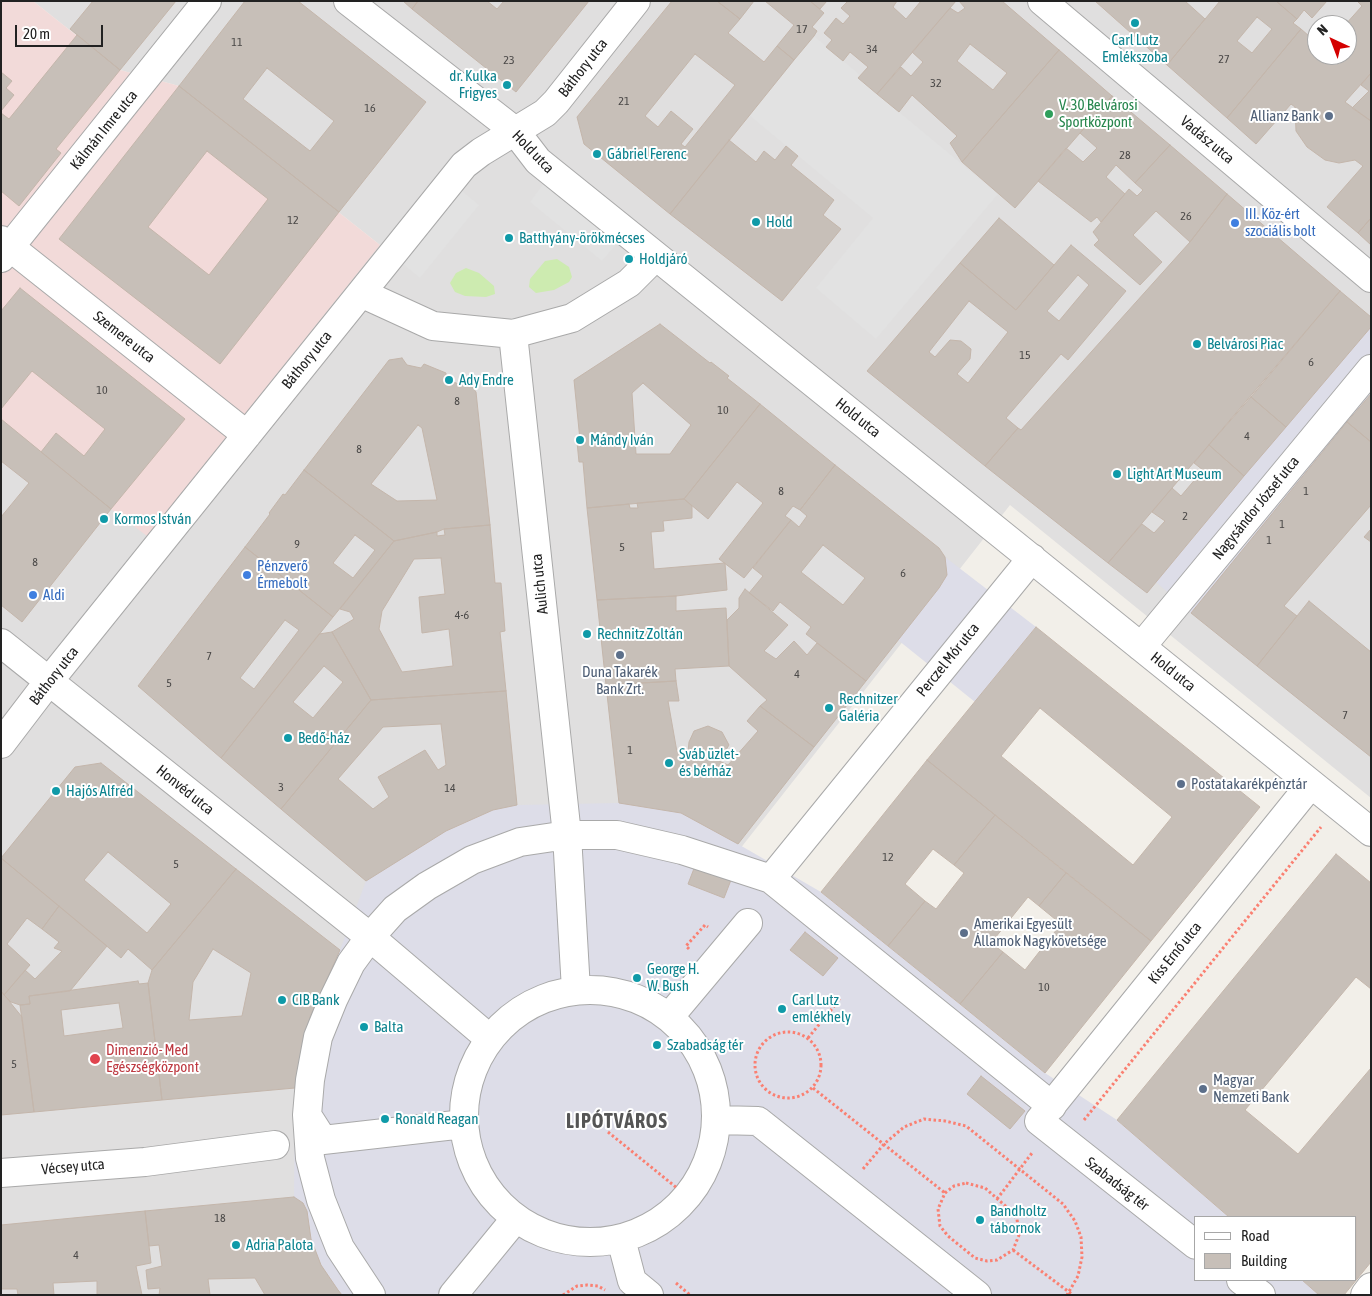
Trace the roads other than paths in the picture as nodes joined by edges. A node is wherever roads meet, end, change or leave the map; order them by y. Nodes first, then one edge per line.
1 (207, 1) edge
2 (348, 1) edge
3 (636, 1) edge
4 (1042, 1) edge
5 (514, 131) junction
6 (4, 248) edge
7 (656, 256) junction
8 (1371, 278) edge
9 (361, 293) junction
10 (513, 334) junction
11 (1371, 369) edge
12 (247, 435) junction
13 (1032, 558) junction
14 (1, 643) edge
15 (1141, 647) junction
16 (49, 681) junction
17 (1, 744) edge
18 (1311, 784) junction
19 (1371, 832) edge
20 (567, 834) junction
21 (771, 879) junction
22 (748, 923) dead end
23 (370, 937) junction
24 (576, 990) junction
25 (670, 1016) junction
26 (490, 1039) junction
27 (1045, 1114) junction
28 (307, 1116) junction
29 (717, 1120) junction
30 (464, 1124) junction
31 (323, 1140) junction
32 (275, 1145) dead end
33 (1, 1173) edge
34 (316, 1182) junction
35 (516, 1218) junction
36 (621, 1239) junction
37 (1194, 1243) edge
38 (1242, 1281) edge
39 (1371, 1288) edge
40 (371, 1295) edge
41 (454, 1295) edge
42 (650, 1295) edge
43 (976, 1295) edge
44 (1261, 1295) edge
45 (1365, 1295) edge

1 - 6 street, Kálmán Imre utca
2 - 5 street, Hold utca
3 - 5 street, Báthory utca
4 - 8 street, Vadász utca
5 - 7 street, Hold utca
5 - 9 street, Báthory utca
6 - 12 street, Szemere utca
7 - 10 street
7 - 13 street, Hold utca
9 - 10 street
9 - 12 street, Báthory utca
10 - 20 street, Aulich utca
11 - 15 street, Nagysándor József utca
12 - 16 street, Báthory utca
13 - 15 street, Hold utca
13 - 21 street, Perczel Mór utca
14 - 16 street, Honvéd utca
15 - 18 street, Hold utca
16 - 17 street, Báthory utca
16 - 23 street, Honvéd utca
18 - 19 street, Hold utca
18 - 27 street, Kiss Ernő utca
20 - 21 street, Szabadság tér
20 - 23 street, Szabadság tér
20 - 24 street
21 - 27 street, Szabadság tér
22 - 25 street
23 - 26 street
23 - 28 street, Szabadság tér
24 - 25 street
24 - 26 street
25 - 29 street
26 - 30 street
27 - 37 street, Szabadság tér
28 - 31 street
28 - 34 street, Szabadság tér
29 - 36 street
29 - 43 street
30 - 31 street
30 - 35 street
31 - 34 street
32 - 33 street, Vécsey utca
34 - 40 street, Szabadság tér
35 - 36 street
35 - 41 street
36 - 42 street
38 - 44 street
39 - 45 street

